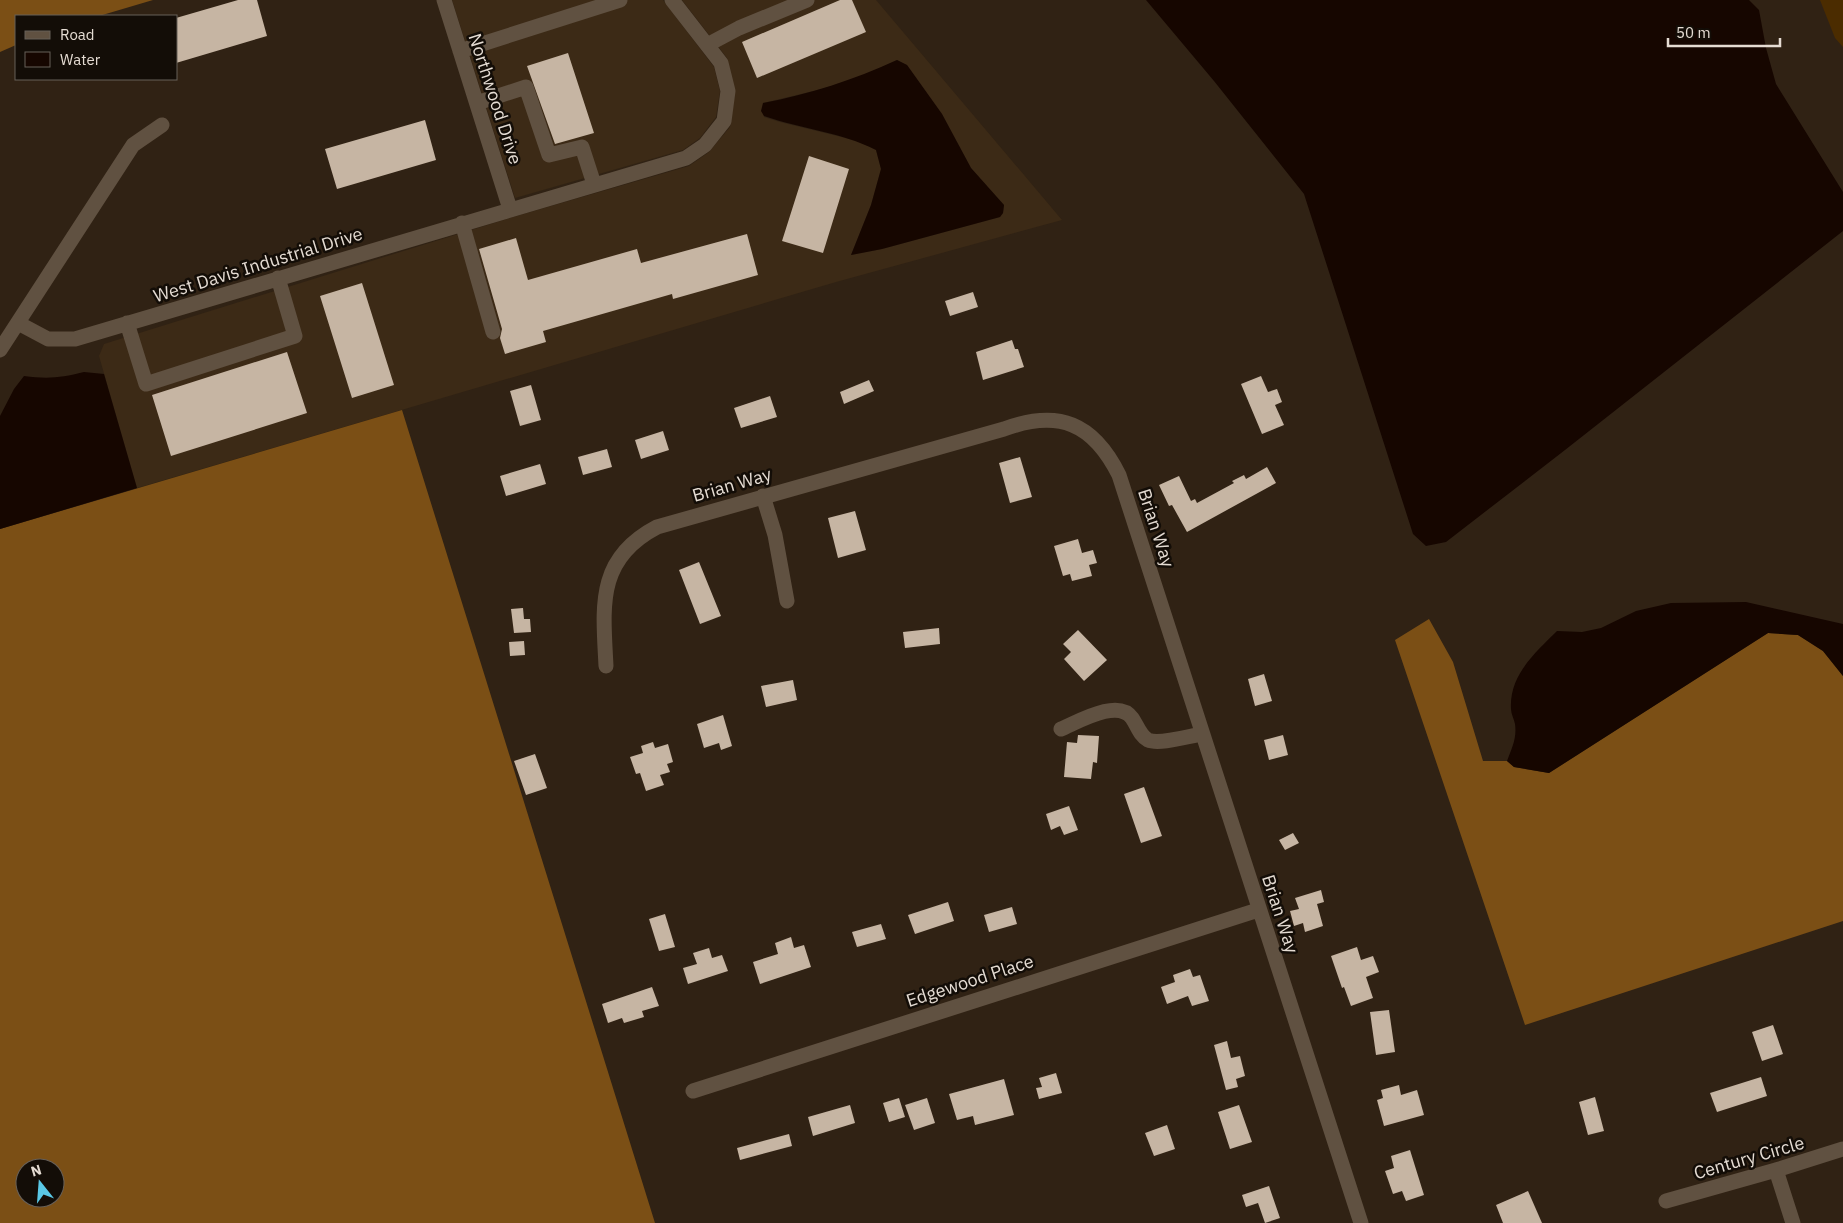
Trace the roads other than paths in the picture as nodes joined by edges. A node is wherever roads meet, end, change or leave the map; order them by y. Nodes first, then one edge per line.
1 (444, 0) edge
2 (620, 0) edge
3 (672, 0) edge
4 (807, 0) edge
5 (707, 44) junction
6 (460, 50) junction
7 (476, 103) junction
8 (162, 125) dead end
9 (594, 184) junction
10 (510, 209) junction
11 (462, 223) junction
12 (278, 278) junction
13 (18, 323) junction
14 (127, 323) junction
15 (493, 332) dead end
16 (0, 350) edge
17 (763, 496) junction
18 (787, 602) dead end
19 (606, 666) dead end
20 (1061, 729) dead end
21 (1202, 734) junction
22 (1258, 910) junction
23 (693, 1091) dead end
24 (1843, 1149) edge
25 (1776, 1170) junction
26 (1666, 1201) dead end
27 (1361, 1223) edge
28 (1793, 1223) edge

1 - 6 street, Northwood Drive
2 - 6 street
3 - 5 street, West Davis Industrial Drive
4 - 5 street
5 - 9 street, West Davis Industrial Drive
6 - 7 street, Northwood Drive
7 - 9 street
7 - 10 street, Northwood Drive
8 - 13 street
9 - 10 street, West Davis Industrial Drive
10 - 11 street, West Davis Industrial Drive
11 - 12 street, West Davis Industrial Drive
11 - 15 street
12 - 14 street, West Davis Industrial Drive
12 - 14 street
13 - 14 street, West Davis Industrial Drive
13 - 16 street
17 - 18 street
17 - 19 street, Brian Way
17 - 21 street, Brian Way
20 - 21 street
21 - 22 street, Brian Way
22 - 23 street, Edgewood Place
22 - 27 street, Brian Way
24 - 25 street, Century Circle
25 - 26 street, Century Circle
25 - 28 street

